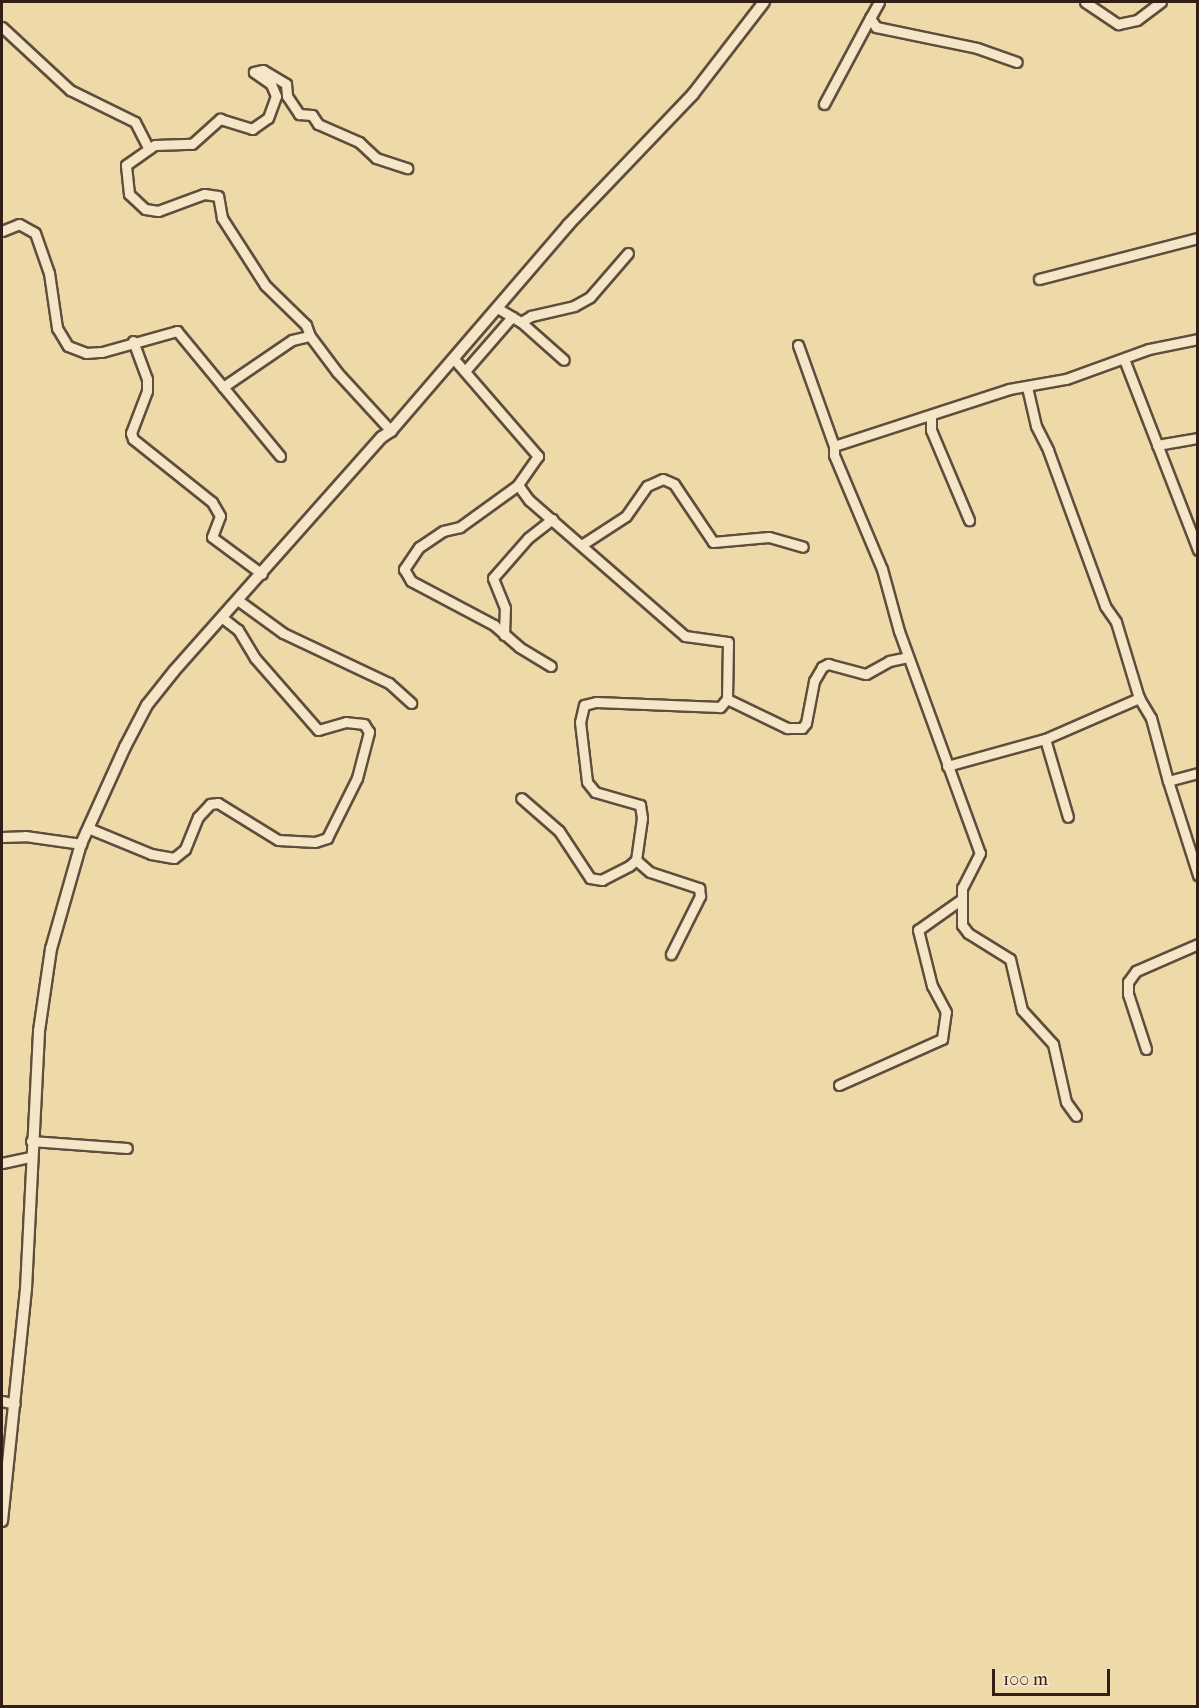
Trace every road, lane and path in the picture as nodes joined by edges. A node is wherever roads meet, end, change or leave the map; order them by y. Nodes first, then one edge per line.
1 (764, 2) edge
2 (879, 2) edge
3 (1084, 2) edge
4 (1161, 2) edge
5 (870, 18) junction
6 (2, 27) edge
7 (1017, 62) dead end
8 (824, 104) dead end
9 (149, 148) junction
10 (407, 168) dead end
11 (2, 231) edge
12 (1197, 238) edge
13 (628, 253) dead end
14 (1040, 279) dead end
15 (499, 309) junction
16 (516, 320) junction
17 (310, 336) junction
18 (1197, 339) edge
19 (133, 341) junction
20 (798, 345) dead end
21 (453, 358) junction
22 (1124, 359) junction
23 (564, 360) dead end
24 (465, 371) junction
25 (223, 387) junction
26 (1027, 387) junction
27 (932, 417) junction
28 (391, 431) junction
29 (1197, 438) edge
30 (834, 446) junction
31 (1157, 446) junction
32 (280, 456) dead end
33 (518, 485) junction
34 (552, 519) junction
35 (969, 520) dead end
36 (583, 544) junction
37 (803, 547) dead end
38 (1197, 550) edge
39 (262, 574) junction
40 (239, 601) junction
41 (224, 619) junction
42 (504, 635) junction
43 (908, 657) junction
44 (551, 666) dead end
45 (1139, 698) junction
46 (727, 699) junction
47 (411, 703) dead end
48 (1044, 739) junction
49 (947, 766) junction
50 (1197, 773) edge
51 (1168, 781) junction
52 (521, 798) dead end
53 (1068, 817) dead end
54 (88, 828) junction
55 (2, 837) edge
56 (81, 844) junction
57 (636, 860) junction
58 (1197, 875) edge
59 (959, 901) junction
60 (1197, 944) edge
61 (671, 954) dead end
62 (1146, 1049) dead end
63 (839, 1084) dead end
64 (1076, 1116) dead end
65 (31, 1141) junction
66 (127, 1148) dead end
67 (30, 1157) junction
68 (2, 1163) edge
69 (2, 1401) edge
70 (15, 1404) junction
71 (2, 1521) edge

1 - 15 street
2 - 5 street
3 - 4 street
5 - 7 street
5 - 8 street
6 - 9 street
9 - 10 street
9 - 17 street
11 - 19 street
12 - 14 street
13 - 16 street
15 - 16 street
15 - 21 street
16 - 23 street
16 - 24 street
17 - 25 street
17 - 28 street
18 - 22 street
19 - 25 street
19 - 39 street
20 - 30 street
21 - 24 street
21 - 28 street
22 - 26 street
22 - 31 street
24 - 33 street
25 - 32 street
26 - 27 street
26 - 45 street
27 - 30 street
27 - 35 street
28 - 39 street
29 - 31 street
30 - 43 street
31 - 38 street
33 - 34 street
33 - 42 street
34 - 36 street
34 - 42 street
36 - 37 street
36 - 46 street
39 - 40 street
40 - 41 street
40 - 47 street
41 - 54 street
41 - 54 street
42 - 44 street
43 - 46 street
43 - 49 street
45 - 48 street
45 - 51 street
46 - 57 street
48 - 49 street
48 - 53 street
49 - 59 street
50 - 51 street
51 - 58 street
52 - 57 street
54 - 56 street
55 - 56 street
56 - 65 street
57 - 61 street
59 - 63 street
59 - 64 street
60 - 62 street
65 - 66 street
65 - 67 street
67 - 68 street
67 - 70 street
69 - 70 street
70 - 71 street

